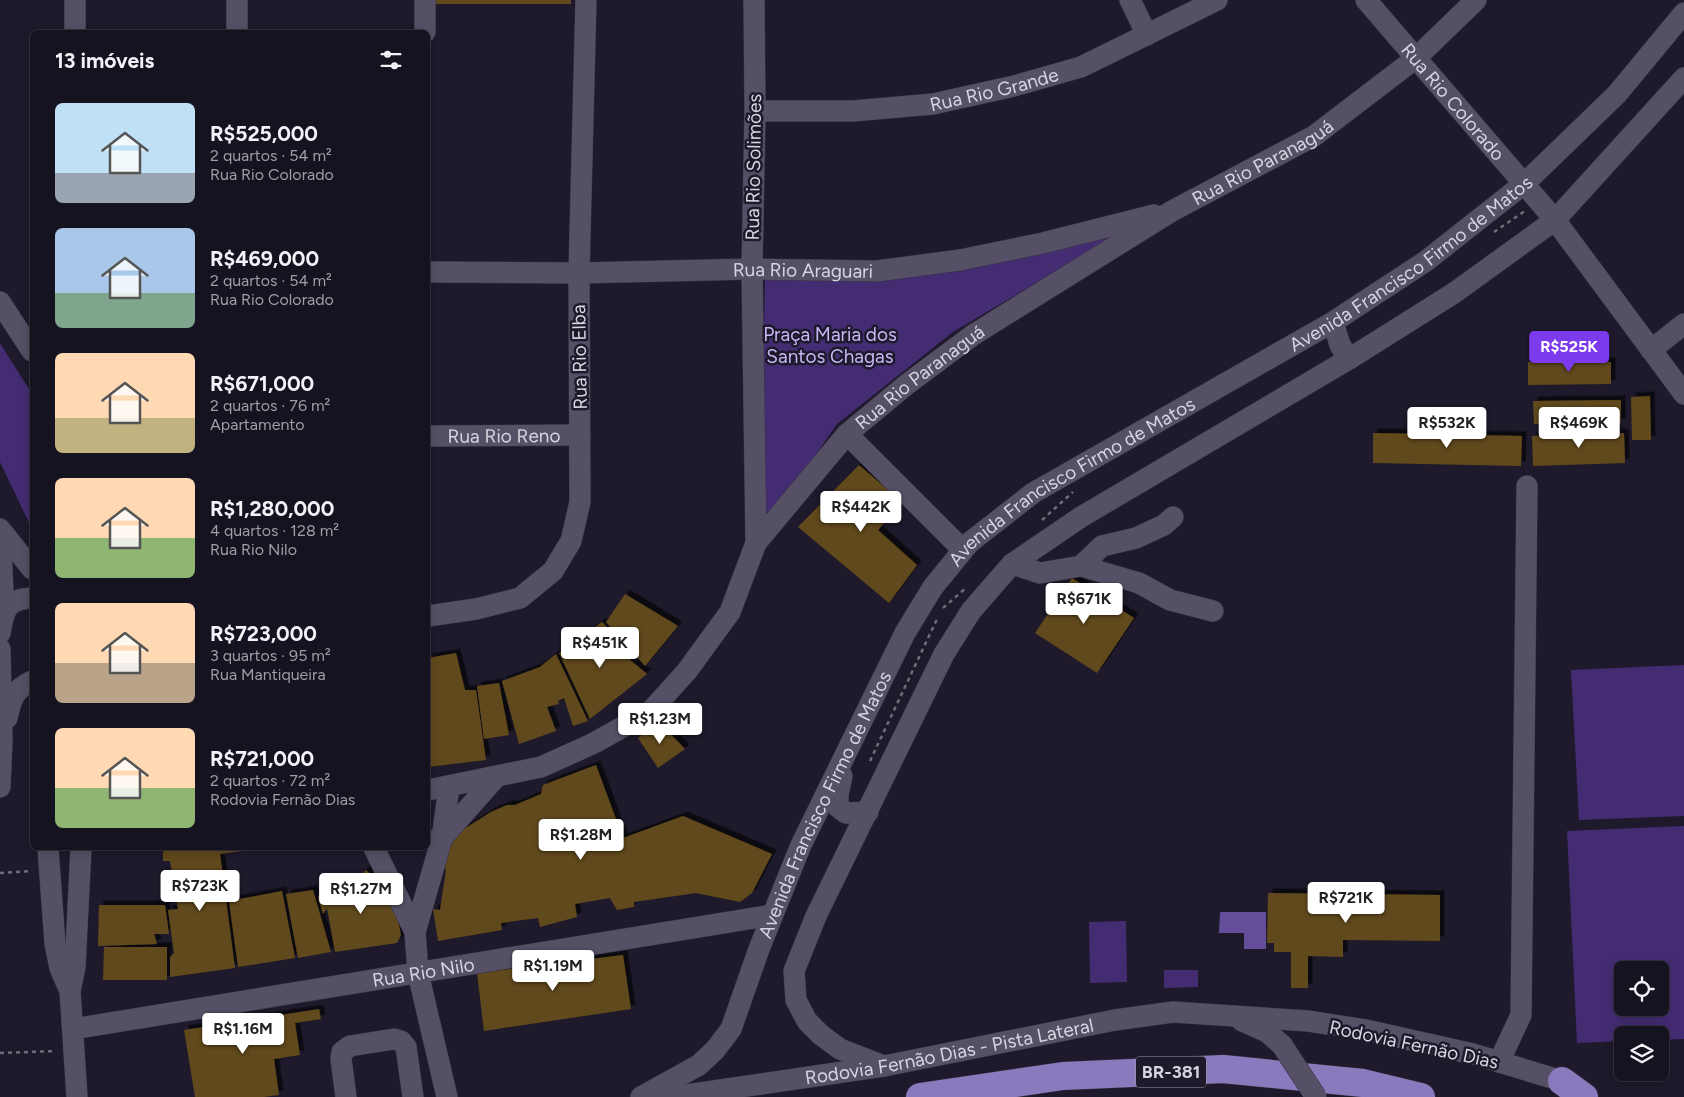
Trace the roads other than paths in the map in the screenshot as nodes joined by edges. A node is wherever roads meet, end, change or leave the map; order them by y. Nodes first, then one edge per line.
1 (75, 0) edge
2 (237, 0) edge
3 (425, 0) edge
4 (586, 0) edge
5 (754, 0) edge
6 (1130, 0) edge
7 (1217, 0) edge
8 (1366, 0) edge
9 (1476, 0) edge
10 (1684, 13) edge
11 (75, 30) edge
12 (237, 30) edge
13 (425, 30) edge
14 (1147, 35) junction
15 (1416, 58) junction
16 (1684, 78) edge
17 (755, 111) junction
18 (1525, 183) junction
19 (1172, 211) junction
20 (1555, 220) junction
21 (752, 269) junction
22 (430, 272) edge
23 (579, 274) junction
24 (0, 302) edge
25 (1333, 322) junction
26 (1684, 324) edge
27 (30, 349) edge
28 (1651, 350) junction
29 (1349, 359) junction
30 (1684, 394) edge
31 (580, 434) junction
32 (847, 434) junction
33 (430, 436) edge
34 (1527, 486) dead end
35 (1173, 517) dead end
36 (0, 529) edge
37 (756, 543) junction
38 (963, 550) junction
39 (1012, 564) junction
40 (30, 566) edge
41 (1081, 566) junction
42 (30, 598) edge
43 (4, 611) junction
44 (1212, 611) dead end
45 (430, 616) edge
46 (0, 633) edge
47 (0, 649) edge
48 (30, 682) edge
49 (2, 741) junction
50 (852, 743) junction
51 (496, 777) junction
52 (0, 787) edge
53 (449, 787) junction
54 (430, 790) edge
55 (868, 812) junction
56 (435, 838) edge
57 (48, 850) edge
58 (82, 850) edge
59 (375, 850) edge
60 (772, 915) junction
61 (52, 921) junction
62 (78, 922) junction
63 (414, 932) junction
64 (418, 973) junction
65 (70, 990) junction
66 (1226, 1015) junction
67 (74, 1029) junction
68 (1499, 1062) junction
69 (884, 1066) junction
70 (1562, 1081) junction
71 (77, 1097) edge
72 (346, 1097) edge
73 (413, 1097) edge
74 (447, 1097) edge
75 (641, 1097) edge
76 (672, 1097) edge
77 (920, 1097) edge
78 (1316, 1097) edge
79 (1421, 1097) edge
80 (1584, 1097) edge
81 (1596, 1097) edge

1 - 11 street
2 - 12 street
3 - 13 street
4 - 23 street, Rua Rio Elba
5 - 17 street, Rua Rio Solimões
6 - 14 street
7 - 14 street, Rua Rio Grande
8 - 15 street, Rua Rio Colorado
9 - 15 street, Rua Rio Paranaguá
10 - 18 street, Avenida Francisco Firmo de Matos
14 - 17 street, Rua Rio Grande
15 - 18 street, Rua Rio Colorado
15 - 19 street, Rua Rio Paranaguá
16 - 20 street, Avenida Francisco Firmo de Matos
17 - 21 street, Rua Rio Solimões
18 - 20 street, Rua Rio Colorado
18 - 25 street, Avenida Francisco Firmo de Matos
19 - 21 street, Rua Rio Araguari
19 - 32 street, Rua Rio Paranaguá
20 - 28 street, Rua Rio Colorado
20 - 29 street, Avenida Francisco Firmo de Matos
21 - 23 street, Rua Rio Araguari
21 - 37 street, Rua Rio Solimões
22 - 23 street, Rua Rio Araguari
23 - 31 street, Rua Rio Elba
24 - 27 street
25 - 29 street
25 - 38 street, Avenida Francisco Firmo de Matos
26 - 28 street
28 - 30 street, Rua Rio Colorado
29 - 39 street, Avenida Francisco Firmo de Matos
31 - 33 street, Rua Rio Reno
31 - 45 street, Rua Rio Elba
32 - 37 street, Rua Rio Paranaguá
32 - 38 street
34 - 68 street
35 - 41 street
36 - 40 street
36 - 43 street
37 - 51 street, Rua Rio Paranaguá
38 - 50 street, Avenida Francisco Firmo de Matos
39 - 41 street
39 - 55 street, Avenida Francisco Firmo de Matos
41 - 44 street
42 - 43 street
43 - 46 street
47 - 49 street
48 - 49 street
49 - 52 street
50 - 55 street
50 - 60 street, Avenida Francisco Firmo de Matos
51 - 53 street, Rua Rio Paranaguá
51 - 56 street
53 - 54 street, Rua Rio Paranaguá
53 - 56 street
55 - 69 street, Avenida Francisco Firmo de Matos
56 - 63 street
57 - 61 street
58 - 62 street
59 - 63 street
60 - 64 street, Rua Rio Nilo
60 - 75 street, Avenida Francisco Firmo de Matos
61 - 62 street
61 - 65 street
62 - 65 street
63 - 64 street
64 - 67 street, Rua Rio Nilo
64 - 74 street
65 - 67 street
66 - 68 street, Rodovia Fernão Dias
66 - 69 street, Rodovia Fernão Dias - Pista Lateral
66 - 78 street, bridge
67 - 71 street
68 - 70 street, Rodovia Fernão Dias
69 - 76 street, Rodovia Fernão Dias - Pista Lateral
70 - 80 highway
70 - 81 street, Rodovia Fernão Dias
72 - 73 street
77 - 79 highway, BR-381

